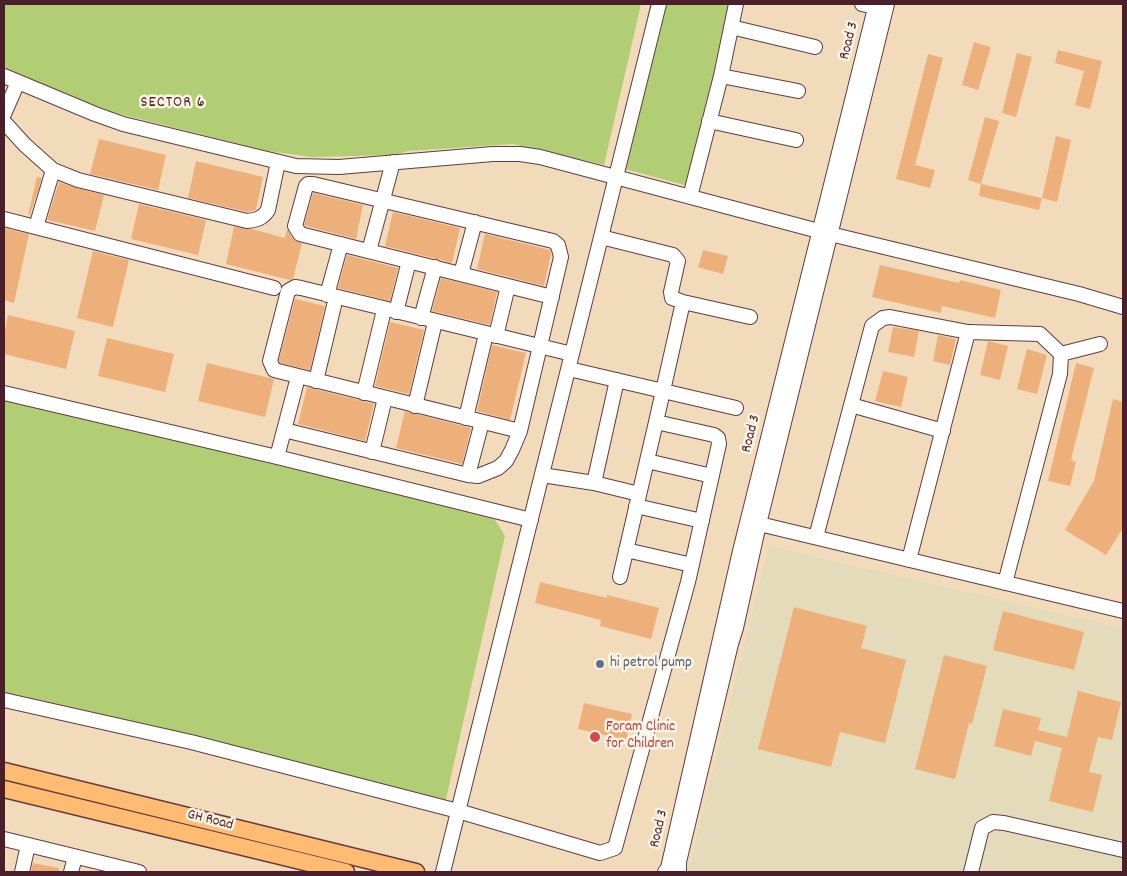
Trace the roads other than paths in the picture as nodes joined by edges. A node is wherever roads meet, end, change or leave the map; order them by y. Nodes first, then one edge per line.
1 (659, 4) edge
2 (736, 4) edge
3 (877, 6) edge
4 (731, 27) junction
5 (815, 47) dead end
6 (4, 76) edge
7 (721, 76) junction
8 (18, 82) junction
9 (798, 91) dead end
10 (4, 114) edge
11 (709, 121) junction
12 (4, 122) edge
13 (796, 140) dead end
14 (278, 162) junction
15 (393, 162) junction
16 (53, 170) junction
17 (616, 177) junction
18 (690, 197) junction
19 (382, 201) junction
20 (4, 219) edge
21 (475, 222) junction
22 (36, 227) junction
23 (824, 233) junction
24 (601, 237) junction
25 (341, 244) junction
26 (369, 251) junction
27 (409, 261) junction
28 (435, 267) junction
29 (461, 274) junction
30 (508, 286) junction
31 (274, 288) dead end
32 (332, 296) junction
33 (552, 296) junction
34 (683, 302) junction
35 (1123, 307) edge
36 (390, 311) junction
37 (750, 317) dead end
38 (421, 318) junction
39 (435, 322) junction
40 (968, 332) junction
41 (491, 335) junction
42 (1100, 344) dead end
43 (540, 346) junction
44 (572, 354) junction
45 (1061, 354) junction
46 (569, 369) junction
47 (298, 377) junction
48 (617, 380) junction
49 (316, 381) junction
50 (663, 390) junction
51 (4, 392) edge
52 (364, 393) junction
53 (385, 398) junction
54 (851, 405) junction
55 (415, 406) junction
56 (736, 408) dead end
57 (466, 418) junction
58 (482, 422) junction
59 (656, 422) junction
60 (284, 430) junction
61 (520, 431) junction
62 (943, 431) junction
63 (372, 452) junction
64 (277, 457) junction
65 (647, 461) junction
66 (542, 474) junction
67 (468, 475) junction
68 (712, 476) junction
69 (594, 483) junction
70 (638, 500) junction
71 (531, 520) junction
72 (702, 521) junction
73 (753, 523) junction
74 (816, 537) junction
75 (626, 550) junction
76 (909, 560) junction
77 (692, 565) junction
78 (620, 577) dead end
79 (1005, 582) junction
80 (1123, 611) edge
81 (4, 700) edge
82 (4, 771) edge
83 (4, 789) edge
84 (458, 811) junction
85 (4, 840) edge
86 (28, 845) junction
87 (1123, 850) edge
88 (75, 857) junction
89 (120, 870) edge
90 (22, 872) edge
91 (71, 872) edge
92 (139, 872) edge
93 (346, 872) edge
94 (416, 872) edge
95 (443, 872) edge
96 (665, 872) edge
97 (679, 872) edge
98 (971, 872) edge

1 - 17 street
2 - 4 street
3 - 23 street, Road 3
4 - 5 street
4 - 7 street
6 - 8 street
7 - 9 street
7 - 11 street
8 - 10 street
8 - 14 street
11 - 13 street
11 - 18 street
12 - 16 street
14 - 15 street
14 - 16 street
15 - 17 street
15 - 19 street
16 - 22 street
17 - 18 street
17 - 24 street
18 - 23 street
19 - 21 street
19 - 25 street
19 - 26 street
20 - 22 street
21 - 29 street
21 - 33 street
22 - 31 street
23 - 35 street
23 - 73 street, Road 3
24 - 34 street
24 - 44 street
25 - 26 street
25 - 32 street
26 - 27 street
27 - 28 street
27 - 36 street
28 - 29 street
28 - 38 street
29 - 30 street
30 - 33 street
30 - 41 street
32 - 36 street
32 - 47 street
32 - 49 street
33 - 43 street
34 - 37 street
34 - 50 street
36 - 38 street
36 - 52 street
38 - 39 street
39 - 41 street
39 - 55 street
40 - 45 street
40 - 54 street
40 - 62 street
41 - 43 street
41 - 57 street
42 - 45 street
43 - 44 street
43 - 61 street
44 - 46 street
45 - 79 street
46 - 48 street
46 - 66 street
47 - 49 street
47 - 60 street
48 - 50 street
48 - 69 street
49 - 52 street
50 - 56 street
50 - 59 street
51 - 64 street
52 - 53 street
53 - 55 street
53 - 63 street
54 - 62 street
54 - 74 street
55 - 57 street
57 - 58 street
58 - 61 street
58 - 67 street
59 - 65 street
59 - 68 street
60 - 63 street
60 - 64 street
61 - 67 street
62 - 76 street
63 - 67 street
64 - 71 street
65 - 68 street
65 - 70 street
66 - 69 street
66 - 71 street
68 - 72 street
69 - 70 street
70 - 72 street
70 - 75 street
71 - 84 street
72 - 77 street
73 - 74 street
73 - 96 street, Road 3
73 - 97 street, Road 3
74 - 76 street
75 - 77 street
75 - 78 street
76 - 79 street
77 - 84 street
79 - 80 street
81 - 84 street
82 - 94 main road, GH Road
83 - 93 main road, GH Road
84 - 95 street
85 - 86 street
86 - 88 street
86 - 90 street
87 - 98 street
88 - 89 street
88 - 91 street
89 - 92 street

